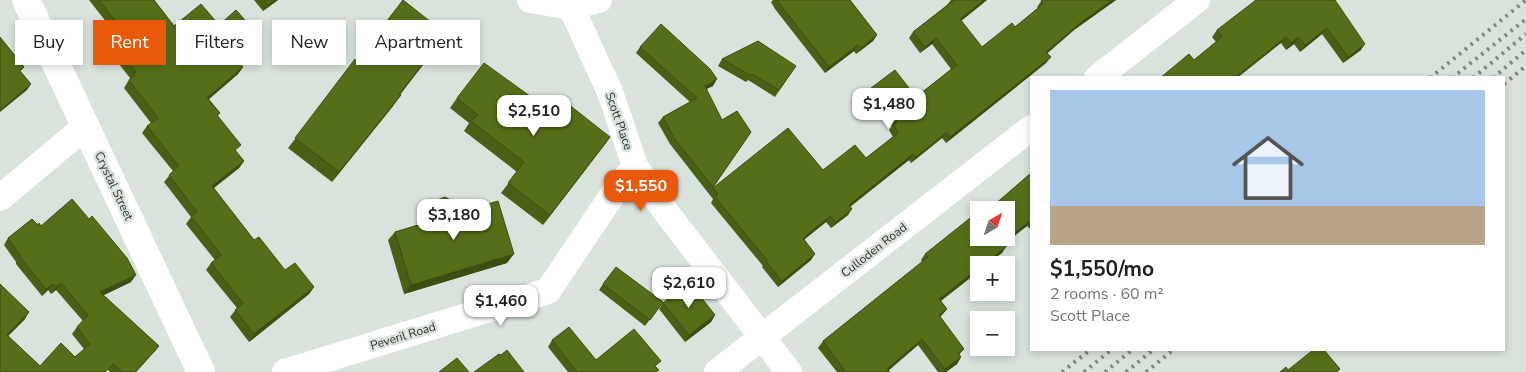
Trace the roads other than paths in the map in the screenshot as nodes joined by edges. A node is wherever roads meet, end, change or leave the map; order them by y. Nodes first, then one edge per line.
1 (26, 0) edge
2 (530, 0) edge
3 (598, 0) edge
4 (1196, 0) edge
5 (571, 7) junction
6 (1100, 76) edge
7 (86, 126) junction
8 (1030, 129) edge
9 (635, 166) junction
10 (0, 198) edge
11 (762, 338) junction
12 (201, 372) edge
13 (284, 372) edge
14 (717, 372) edge
15 (789, 372) edge

1 - 7 street, Crystal Street
2 - 5 street
3 - 5 street
4 - 6 street
5 - 9 street, Scott Place
7 - 10 street
7 - 12 street, Crystal Street
8 - 11 street, Culloden Road
9 - 11 street, Scott Place
9 - 13 street, Peveril Road
11 - 14 street, Culloden Road
11 - 15 street, Scott Place

